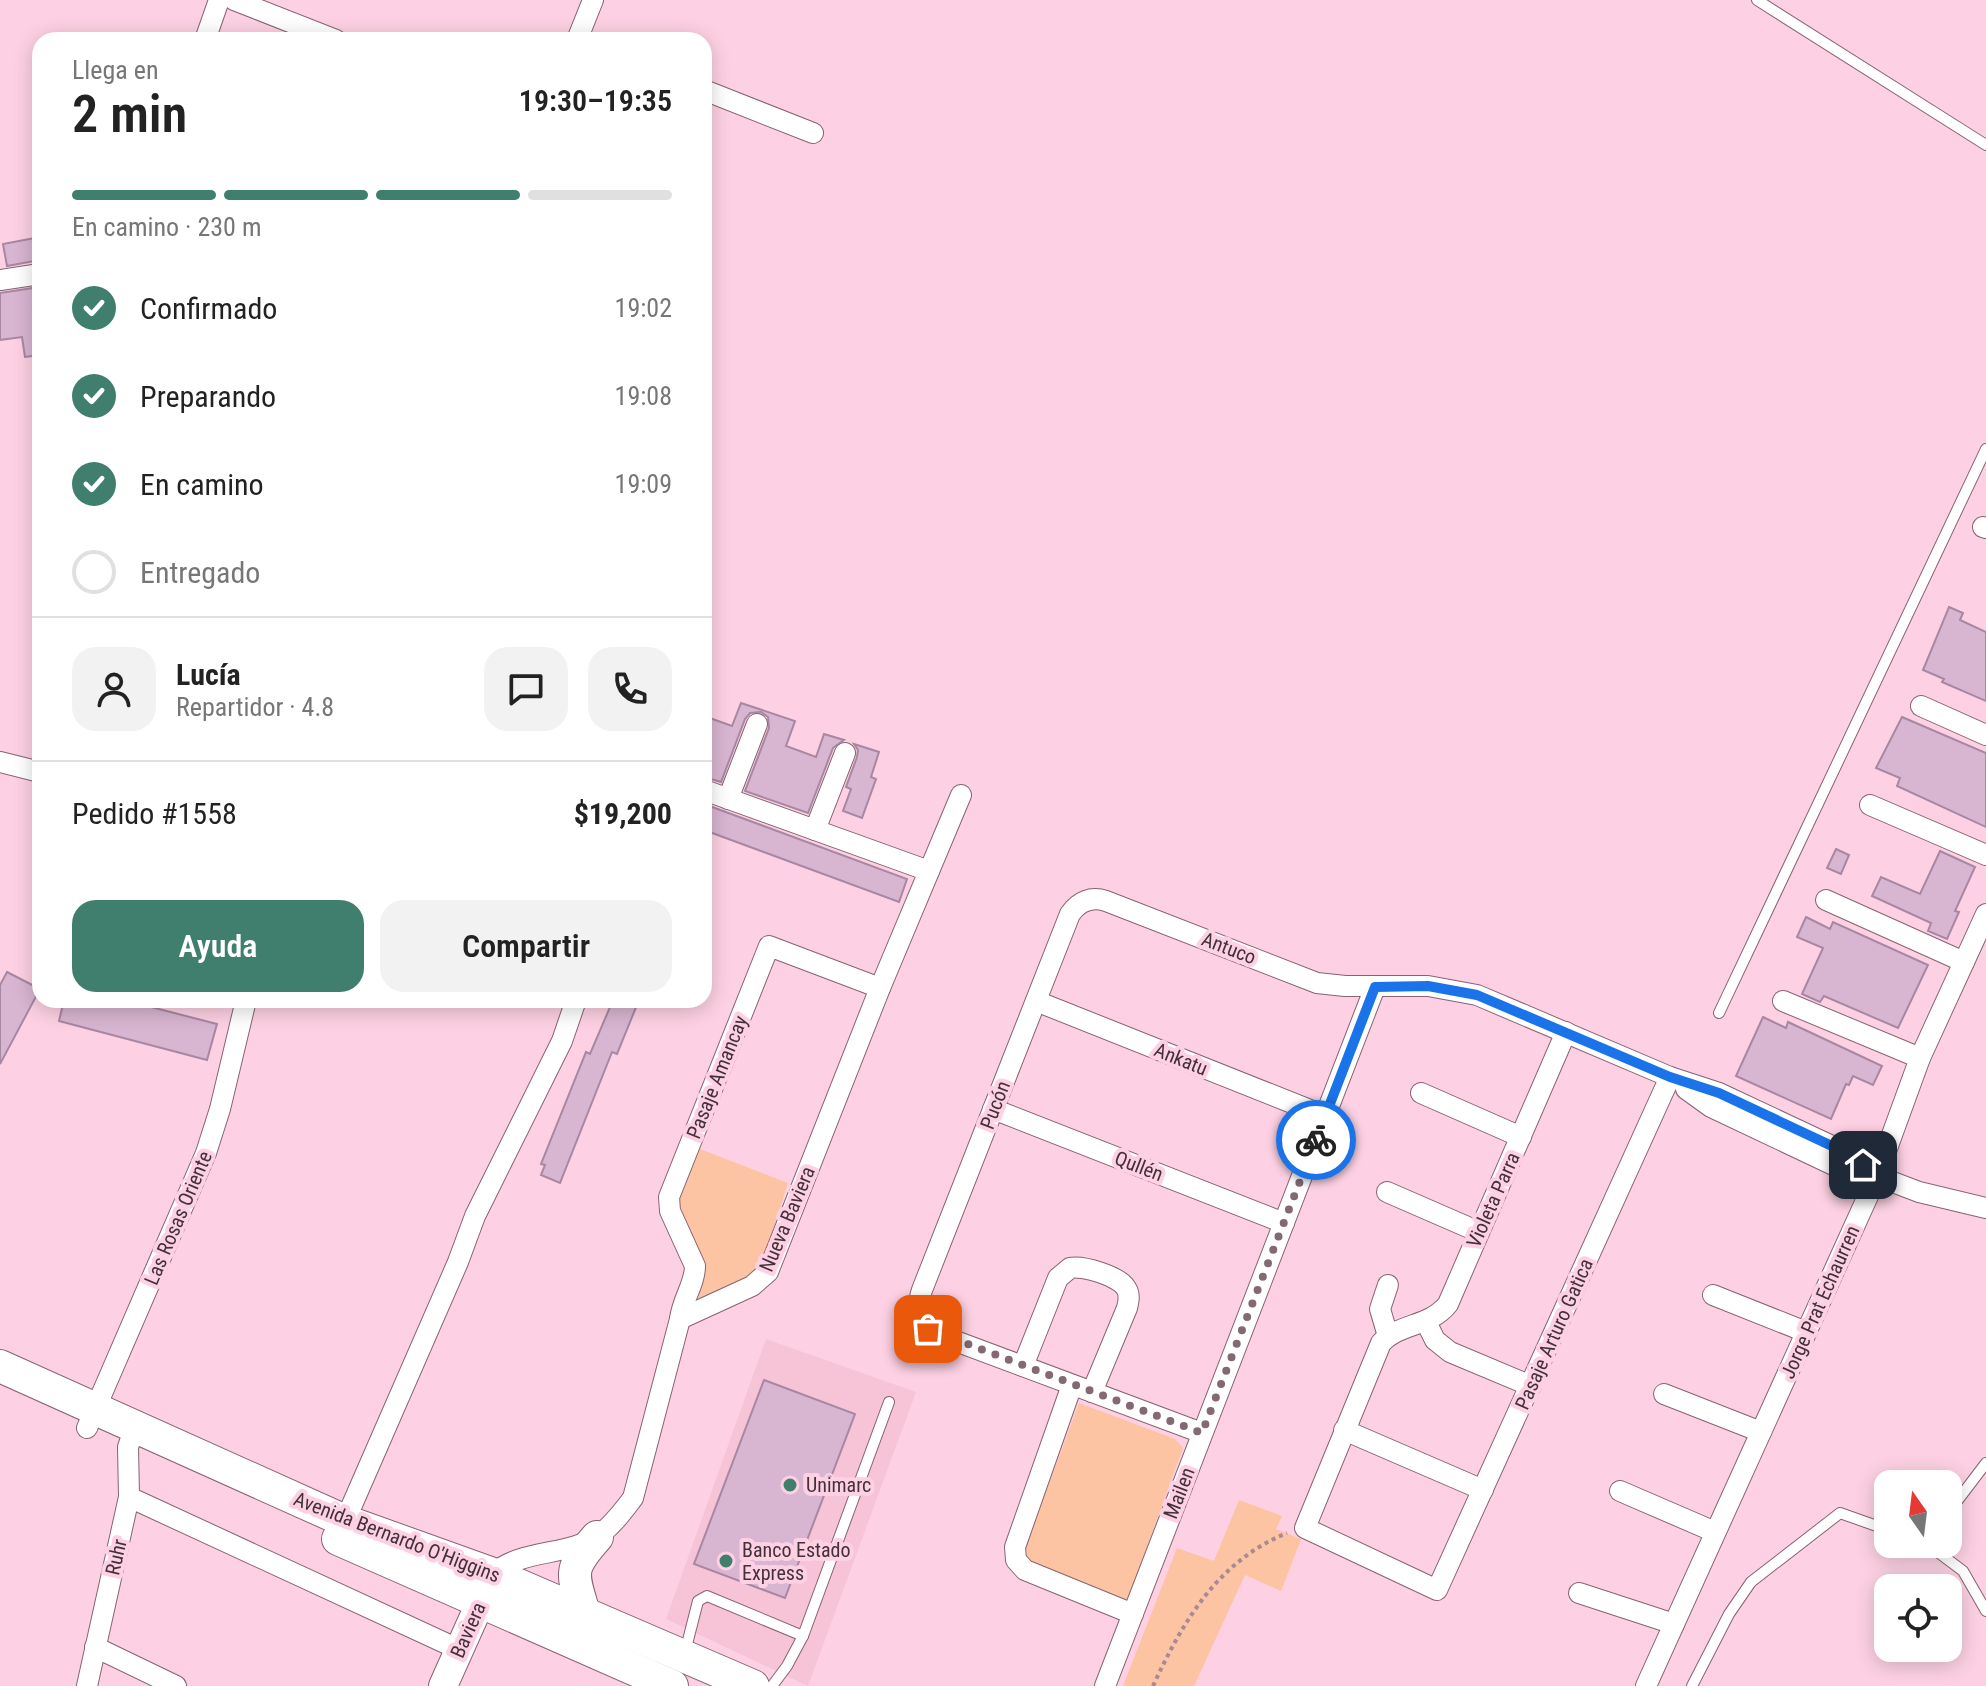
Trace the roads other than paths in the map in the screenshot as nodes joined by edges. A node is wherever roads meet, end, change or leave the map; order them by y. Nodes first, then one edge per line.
1 (219, 0) edge
2 (234, 0) edge
3 (593, 0) edge
4 (1757, 0) edge
5 (208, 32) edge
6 (316, 32) edge
7 (581, 32) edge
8 (712, 93) edge
9 (813, 133) dead end
10 (1986, 145) edge
11 (32, 279) edge
12 (0, 280) edge
13 (1986, 449) edge
14 (1921, 706) dead end
15 (757, 724) dead end
16 (1986, 735) edge
17 (845, 753) dead end
18 (0, 762) edge
19 (32, 770) edge
20 (712, 793) edge
21 (961, 795) dead end
22 (728, 799) junction
23 (1870, 805) dead end
24 (815, 830) junction
25 (1986, 855) edge
26 (929, 871) junction
27 (1085, 900) joint
28 (1826, 900) dead end
29 (1986, 914) edge
30 (1964, 962) junction
31 (1375, 987) junction
32 (880, 988) junction
33 (1036, 1001) junction
34 (1783, 1001) dead end
35 (244, 1008) edge
36 (573, 1008) edge
37 (1719, 1013) dead end
38 (1566, 1032) junction
39 (1920, 1058) junction
40 (1670, 1077) junction
41 (1421, 1093) dead end
42 (993, 1109) junction
43 (1325, 1116) junction
44 (1521, 1137) junction
45 (1877, 1176) junction
46 (1387, 1192) dead end
47 (1986, 1208) edge
48 (1284, 1223) junction
49 (1479, 1232) junction
50 (1388, 1285) dead end
51 (1713, 1295) dead end
52 (680, 1319) junction
53 (1426, 1322) junction
54 (1806, 1332) junction
55 (1388, 1336) junction
56 (0, 1366) edge
57 (1023, 1366) junction
58 (1072, 1385) junction
59 (1531, 1386) junction
60 (0, 1389) edge
61 (1092, 1392) junction
62 (1664, 1394) dead end
63 (889, 1402) dead end
64 (92, 1418) junction
65 (1344, 1430) junction
66 (1761, 1432) junction
67 (1202, 1433) junction
68 (131, 1437) junction
69 (1986, 1463) edge
70 (1483, 1490) junction
71 (1620, 1491) dead end
72 (1962, 1495) edge
73 (129, 1497) junction
74 (345, 1521) junction
75 (1874, 1525) edge
76 (1715, 1532) junction
77 (597, 1537) junction
78 (1946, 1558) edge
79 (487, 1587) junction
80 (1579, 1593) dead end
81 (1986, 1611) edge
82 (584, 1613) junction
83 (1133, 1614) junction
84 (1674, 1624) junction
85 (803, 1636) junction
86 (95, 1647) junction
87 (458, 1649) junction
88 (684, 1655) junction
89 (94, 1683) edge
90 (176, 1686) edge
91 (443, 1686) edge
92 (672, 1686) edge
93 (753, 1686) edge
94 (772, 1686) edge
95 (1105, 1686) edge
96 (1646, 1686) edge
97 (1692, 1686) edge

1 - 5 street
2 - 6 street
3 - 7 street
4 - 10 lane
8 - 9 street
11 - 12 street
13 - 37 lane
14 - 16 street
15 - 22 street
17 - 24 street
18 - 19 street
20 - 22 street
21 - 26 street, Nueva Baviera
22 - 24 street
23 - 25 street
24 - 26 street
26 - 32 street, Nueva Baviera
27 - 31 street, Antuco
27 - 33 street, Pucón
28 - 30 street
29 - 30 street, Jorge Prat Echaurren
30 - 39 street, Jorge Prat Echaurren
31 - 38 street, Antuco
31 - 43 street, Mailen
32 - 52 street, Nueva Baviera
32 - 52 street, Pasaje Amancay
33 - 42 street, Pucón
33 - 43 street, Ankatu
34 - 39 street
35 - 64 street, Las Rosas Oriente
36 - 74 street
38 - 40 street, Antuco
38 - 44 street, Violeta Parra
39 - 45 street, Jorge Prat Echaurren
40 - 45 street, Antuco
40 - 59 street, Pasaje Arturo Gatica
41 - 44 street
42 - 48 street, Qullén
42 - 57 street, Pucón
43 - 48 street, Mailen
44 - 49 street, Violeta Parra
45 - 47 street, Antuco
45 - 54 street, Jorge Prat Echaurren
46 - 49 street
48 - 67 street, Mailen
49 - 53 street, Violeta Parra
50 - 55 street
51 - 54 street
52 - 77 street
53 - 55 street, Violeta Parra
53 - 59 street
54 - 66 street, Jorge Prat Echaurren
55 - 65 street
56 - 64 main road, Avenida Bernardo O'Higgins
57 - 58 street
57 - 61 street
58 - 61 street
58 - 83 street
59 - 70 street, Pasaje Arturo Gatica
60 - 64 main road, Avenida Bernardo O'Higgins
61 - 67 street
62 - 66 street
63 - 85 lane
64 - 68 main road, Avenida Bernardo O'Higgins
65 - 70 street
65 - 70 street, Pasaje Arturo Gatica
66 - 76 street, Jorge Prat Echaurren
67 - 83 street, Mailen
68 - 73 street, Ruhr
68 - 74 main road, Avenida Bernardo O'Higgins
68 - 79 main road, Avenida Bernardo O'Higgins
69 - 72 lane
71 - 76 street
73 - 86 street, Ruhr
73 - 87 street
74 - 79 main road, Avenida Bernardo O'Higgins
75 - 97 lane
76 - 84 street, Jorge Prat Echaurren
77 - 79 street
77 - 82 main road
78 - 81 lane
79 - 82 main road, Avenida Bernardo O'Higgins
79 - 87 street, Baviera
79 - 92 main road, Avenida Bernardo O'Higgins
80 - 84 street
82 - 88 main road, Avenida Bernardo O'Higgins
83 - 95 street, Mailen
84 - 96 street, Jorge Prat Echaurren
85 - 88 lane
85 - 94 lane
86 - 89 street, Ruhr
86 - 90 street
87 - 91 street, Baviera
88 - 93 main road, Avenida Bernardo O'Higgins

